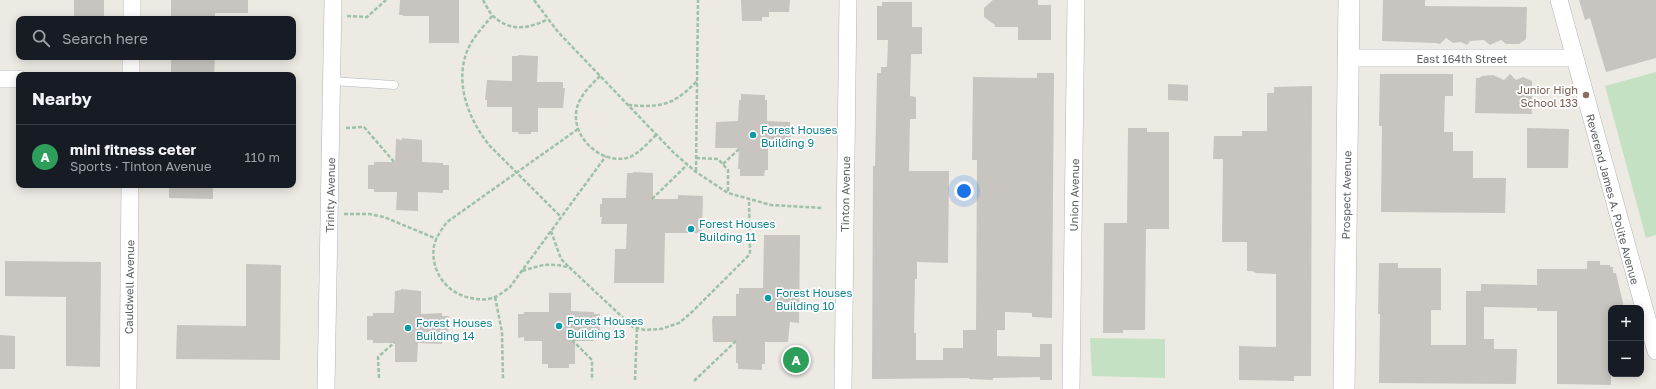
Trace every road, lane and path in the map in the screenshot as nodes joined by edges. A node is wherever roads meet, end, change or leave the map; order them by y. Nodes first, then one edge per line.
1 (132, 0) edge
2 (386, 0) edge
3 (483, 0) edge
4 (534, 0) edge
5 (698, 0) edge
6 (848, 0) edge
7 (1076, 0) edge
8 (1349, 0) edge
9 (1558, 0) edge
10 (333, 8) edge
11 (132, 16) edge
12 (492, 16) junction
13 (548, 19) junction
14 (1348, 58) junction
15 (1575, 58) junction
16 (131, 60) edge
17 (131, 72) edge
18 (600, 76) junction
19 (0, 79) edge
20 (16, 79) edge
21 (697, 80) junction
22 (332, 81) junction
23 (394, 85) dead end
24 (628, 105) junction
25 (331, 128) junction
26 (578, 129) junction
27 (656, 135) junction
28 (739, 149) dead end
29 (606, 156) junction
30 (696, 158) junction
31 (395, 163) dead end
32 (723, 164) junction
33 (687, 165) junction
34 (696, 172) junction
35 (517, 173) junction
36 (130, 188) edge
37 (728, 193) junction
38 (652, 199) dead end
39 (749, 199) junction
40 (822, 208) dead end
41 (329, 214) junction
42 (561, 217) junction
43 (551, 231) junction
44 (437, 239) junction
45 (570, 268) junction
46 (522, 271) junction
47 (495, 297) junction
48 (637, 328) junction
49 (572, 340) dead end
50 (736, 341) dead end
51 (395, 342) dead end
52 (1656, 351) edge
53 (378, 378) dead end
54 (503, 379) dead end
55 (592, 380) dead end
56 (635, 380) dead end
57 (694, 381) dead end
58 (128, 389) edge
59 (326, 389) edge
60 (843, 389) edge
61 (1071, 389) edge
62 (1344, 389) edge

1 - 11 street
2 - 10 path
3 - 12 path
4 - 13 path
5 - 21 path
6 - 60 street, Tinton Avenue
7 - 61 street, Union Avenue
8 - 14 street, Prospect Avenue
9 - 15 street, Reverend James A. Polite Avenue
10 - 22 street, Trinity Avenue
12 - 13 path
12 - 35 path
13 - 18 path
14 - 15 street, East 164th Street
14 - 62 street, Prospect Avenue
15 - 52 street, Reverend James A. Polite Avenue
16 - 17 street
18 - 24 path
18 - 26 path
19 - 20 street
21 - 24 path
21 - 30 path
22 - 23 lane
22 - 25 street, Trinity Avenue
24 - 27 path
25 - 31 path
25 - 41 street, Trinity Avenue
26 - 29 path
26 - 35 path
27 - 29 path
27 - 33 path
28 - 32 path
29 - 42 path
30 - 32 path
30 - 34 path
32 - 37 path
33 - 34 path
33 - 38 path
34 - 37 path
35 - 42 path
35 - 44 path
36 - 58 street, Cauldwell Avenue
37 - 39 path
39 - 40 path
39 - 48 path
41 - 44 path
41 - 59 street, Trinity Avenue
42 - 43 path
43 - 45 path
43 - 46 path
44 - 47 path
45 - 46 path
45 - 48 path
46 - 47 path
47 - 54 path
48 - 56 path
49 - 55 path
50 - 57 path
51 - 53 path

